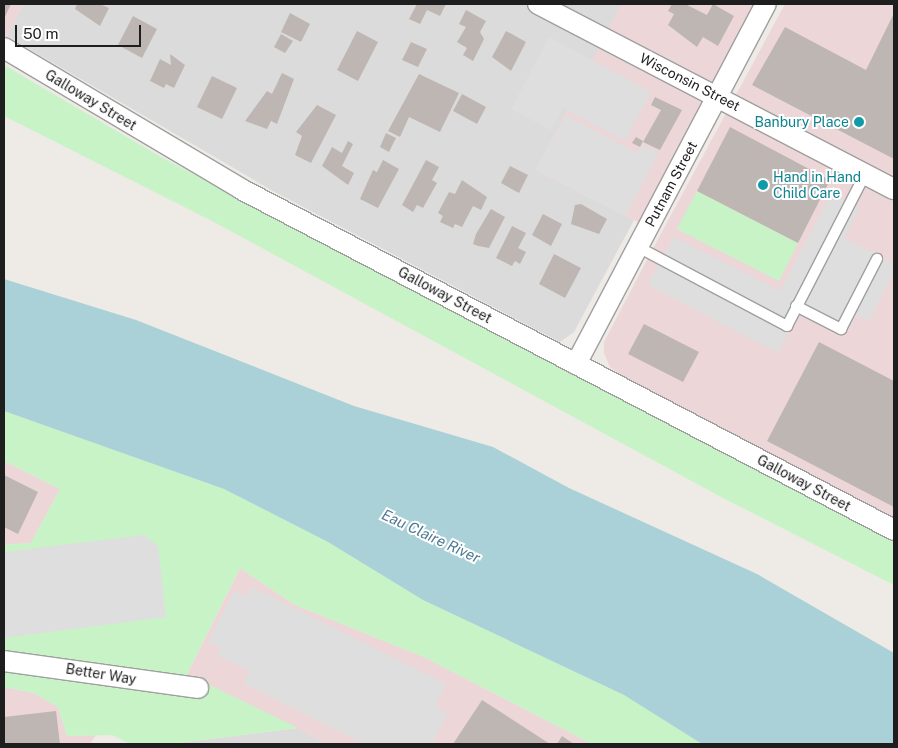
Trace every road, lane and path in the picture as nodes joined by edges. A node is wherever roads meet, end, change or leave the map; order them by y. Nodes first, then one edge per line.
1 (538, 4) edge
2 (766, 4) edge
3 (4, 48) edge
4 (718, 96) junction
5 (865, 174) junction
6 (894, 189) edge
7 (638, 247) junction
8 (878, 258) dead end
9 (796, 306) junction
10 (576, 364) junction
11 (894, 530) edge
12 (4, 661) edge
13 (198, 688) dead end

1 - 4 street, Wisconsin Street
2 - 4 street, Putnam Street
3 - 10 street, Galloway Street
4 - 5 street, Wisconsin Street
4 - 7 street, Putnam Street
5 - 6 street, Wisconsin Street
5 - 9 lane
7 - 9 lane
7 - 10 street, Putnam Street
8 - 9 lane
10 - 11 street, Galloway Street
12 - 13 street, Better Way

